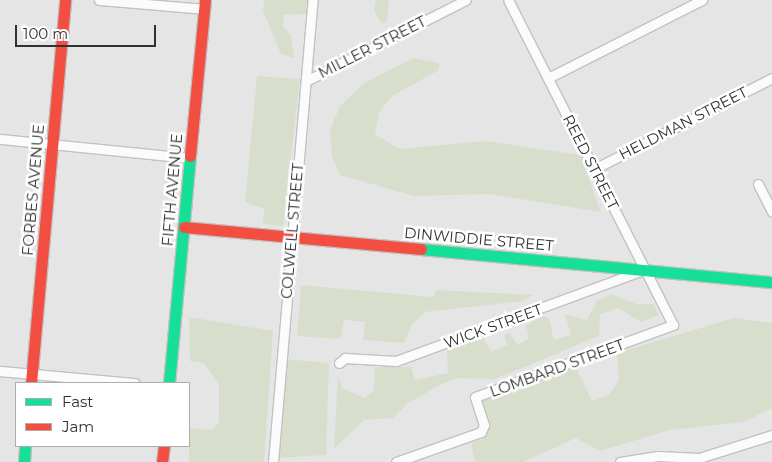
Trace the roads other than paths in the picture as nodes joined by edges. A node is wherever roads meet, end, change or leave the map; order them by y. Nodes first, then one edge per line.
1 (65, 0) edge
2 (99, 0) edge
3 (313, 0) edge
4 (466, 0) edge
5 (508, 0) edge
6 (702, 0) edge
7 (136, 2) edge
8 (205, 5) edge
9 (548, 78) junction
10 (772, 78) edge
11 (306, 81) junction
12 (0, 139) edge
13 (52, 144) junction
14 (190, 158) junction
15 (594, 169) junction
16 (758, 184) dead end
17 (772, 212) edge
18 (184, 227) junction
19 (292, 237) junction
20 (645, 270) junction
21 (772, 282) edge
22 (673, 325) joint
23 (339, 363) dead end
24 (0, 371) edge
25 (31, 379) edge
26 (108, 382) edge
27 (169, 382) edge
28 (772, 435) edge
29 (25, 447) edge
30 (164, 447) edge
31 (702, 460) edge
32 (24, 462) edge
33 (162, 462) edge
34 (273, 462) edge
35 (396, 462) edge
36 (620, 462) edge

1 - 13 main road, FORBES AVENUE
2 - 7 street
3 - 11 street, COLWELL STREET
4 - 11 street, MILLER STREET
5 - 9 street, REED STREET
6 - 9 street
7 - 8 street
8 - 14 main road, FIFTH AVENUE
9 - 15 street, REED STREET
10 - 15 street, HELDMAN STREET
11 - 19 street, COLWELL STREET
12 - 13 street
13 - 14 street
13 - 25 main road, FORBES AVENUE
14 - 18 main road, FIFTH AVENUE
15 - 20 street, REED STREET
16 - 17 street
18 - 19 main road, DINWIDDIE STREET
18 - 27 main road, FIFTH AVENUE
19 - 20 main road, DINWIDDIE STREET
19 - 34 street, COLWELL STREET
20 - 21 main road, DINWIDDIE STREET
20 - 22 street, REED STREET
20 - 23 street, WICK STREET
22 - 35 street, LOMBARD STREET
24 - 25 street
25 - 26 street
28 - 31 street
29 - 32 main road
30 - 33 main road
31 - 36 street

